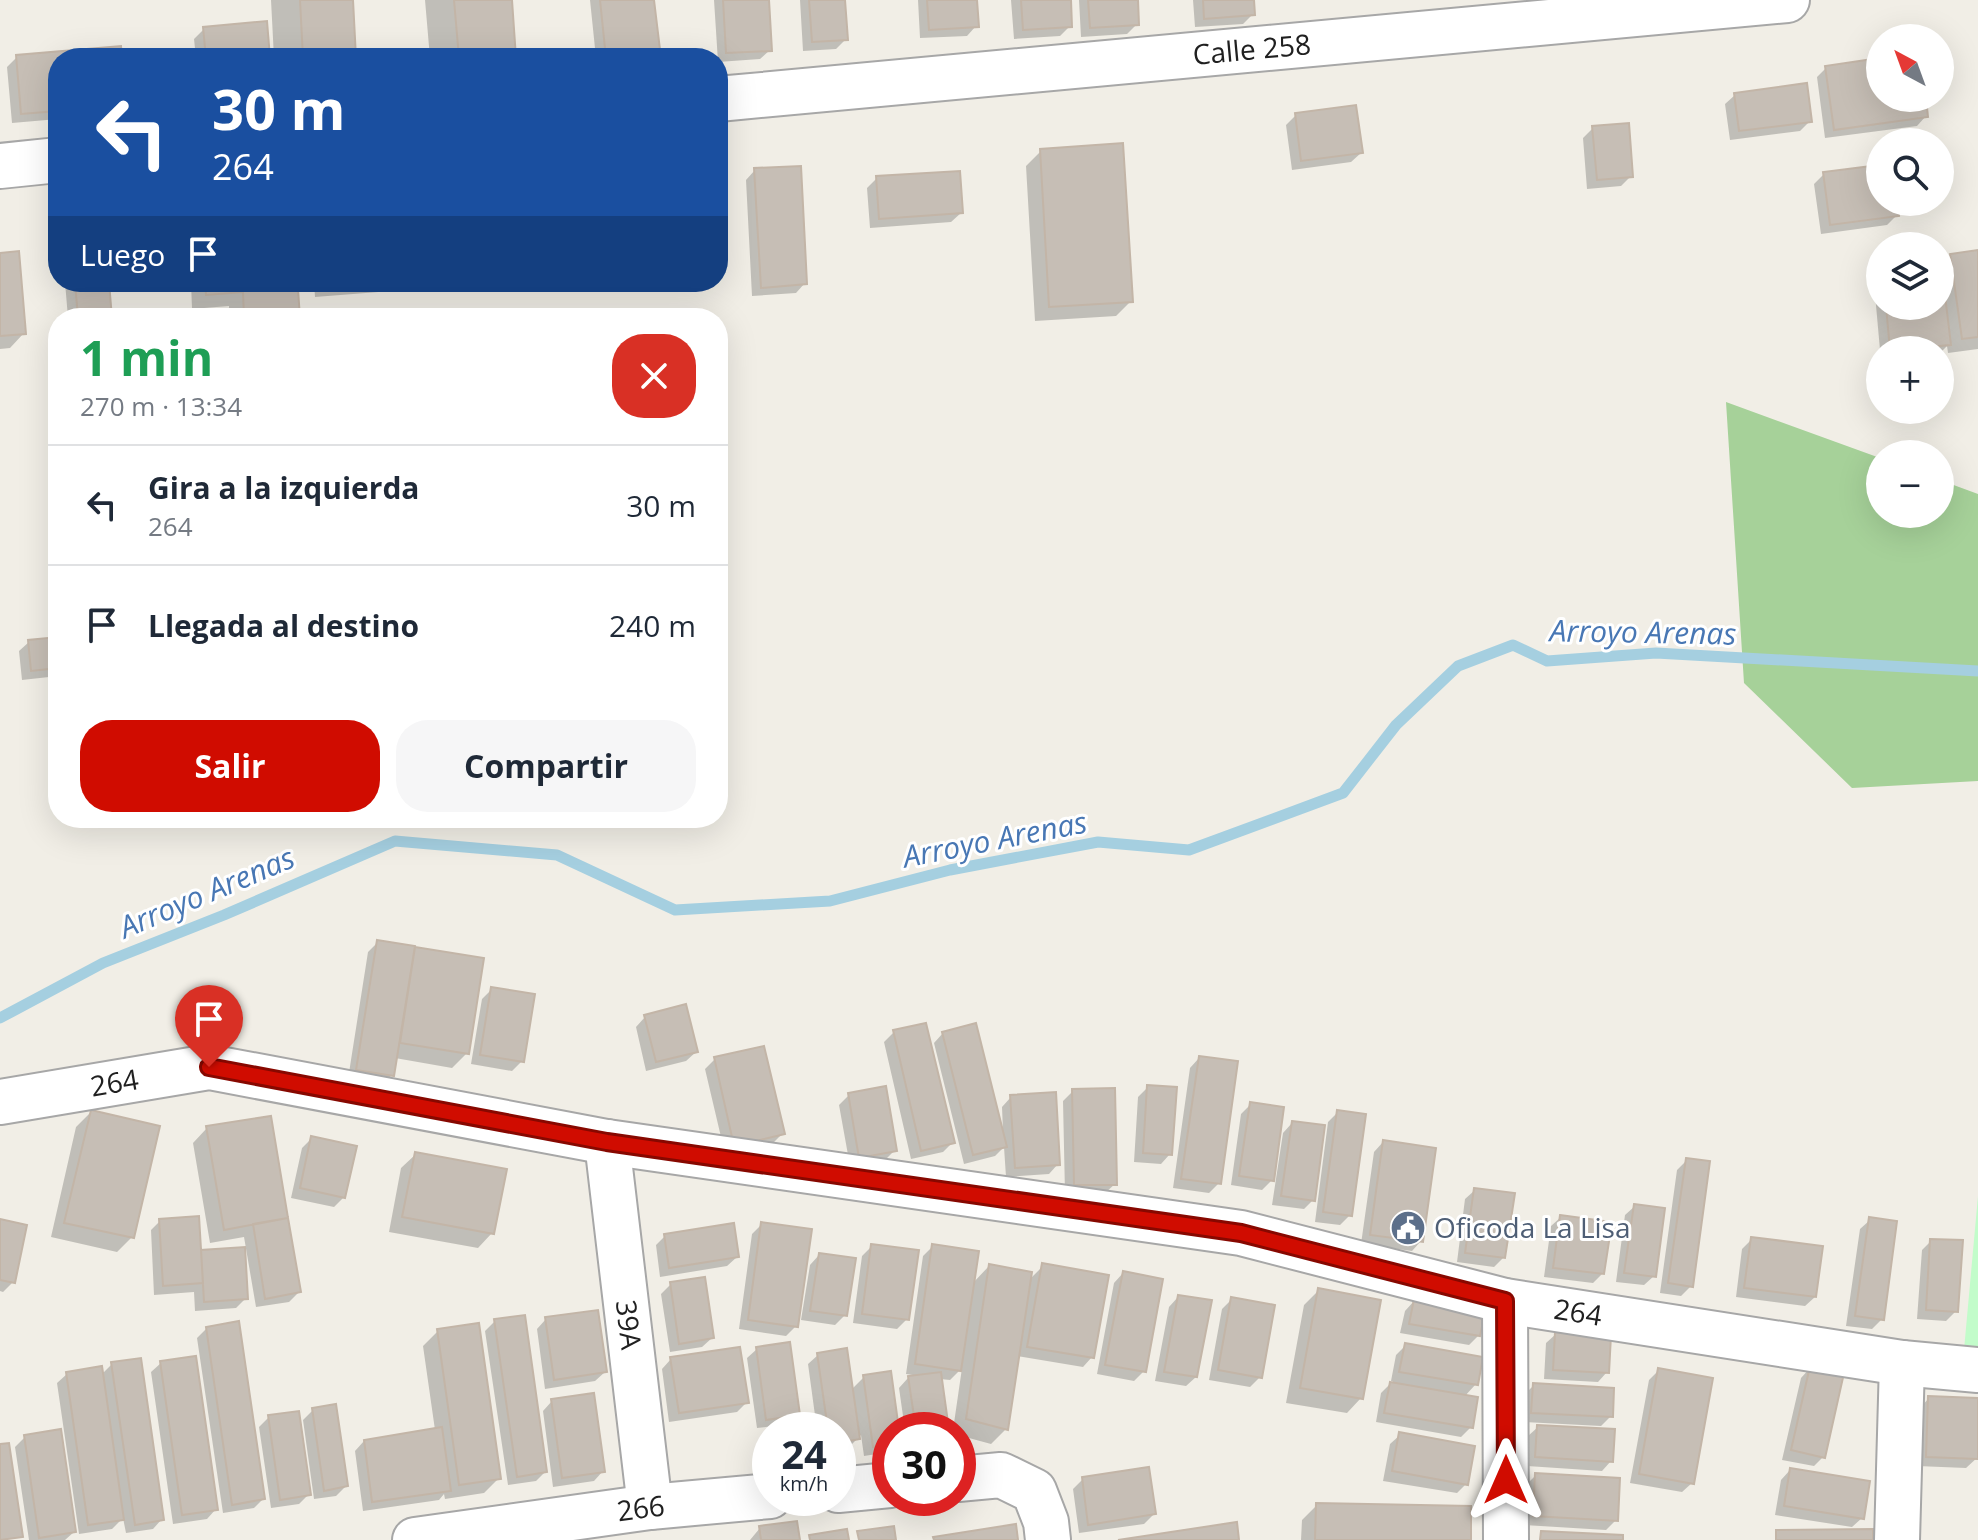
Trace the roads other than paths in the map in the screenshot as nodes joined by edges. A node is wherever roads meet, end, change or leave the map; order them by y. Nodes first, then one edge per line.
1 (1787, 0) edge
2 (728, 98) edge
3 (48, 161) edge
4 (0, 166) edge
5 (1, 1102) edge
6 (607, 1142) junction
7 (1505, 1301) junction
8 (1902, 1363) junction
9 (1978, 1370) edge
10 (976, 1477) edge
11 (752, 1498) edge
12 (650, 1507) junction
13 (415, 1540) edge
14 (1048, 1540) edge
15 (1506, 1540) edge
16 (1897, 1540) edge

1 - 2 street, Calle 258
3 - 4 street
5 - 6 street, 264
6 - 7 street, 264
6 - 12 street, 39A
7 - 8 street, 264
7 - 15 street
8 - 9 street, 264
8 - 16 street
10 - 14 street
11 - 12 street, 266
12 - 13 street, 266

